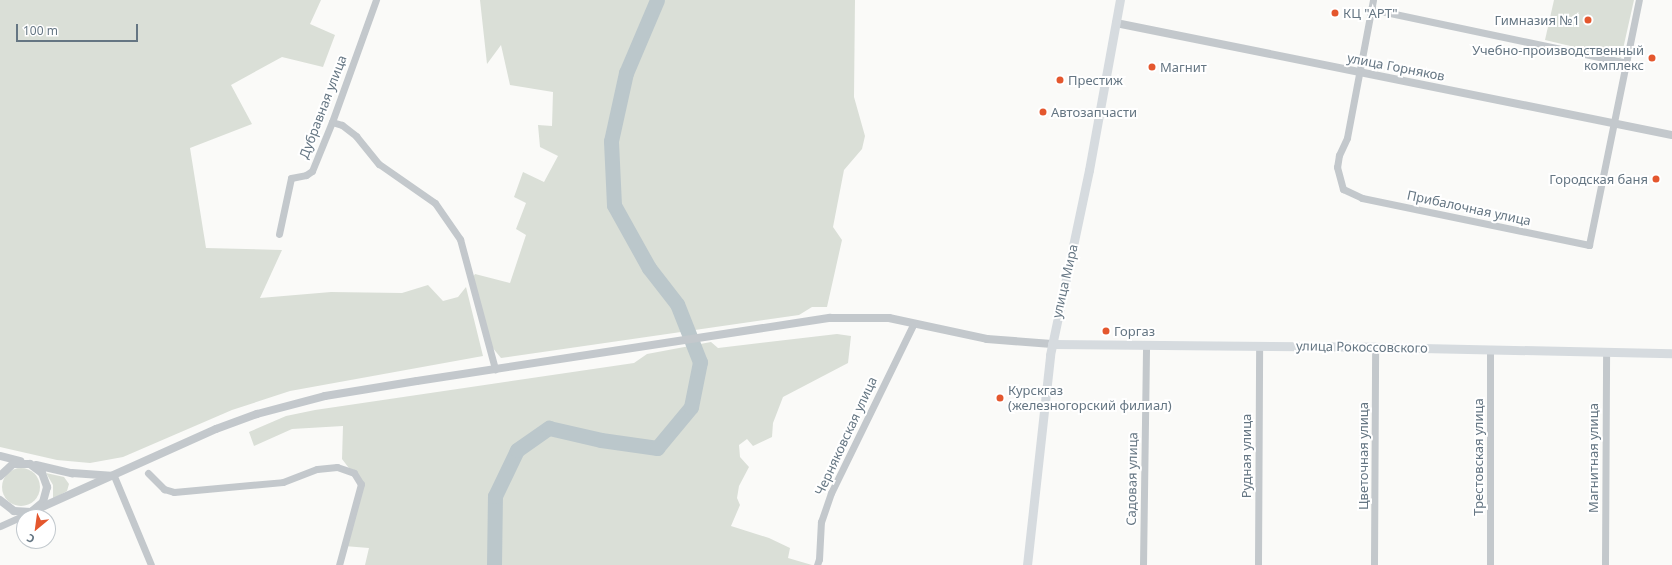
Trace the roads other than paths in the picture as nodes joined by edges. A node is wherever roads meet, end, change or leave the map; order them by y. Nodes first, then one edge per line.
1 (376, 0) edge
2 (1120, 0) edge
3 (1373, 0) edge
4 (1639, 0) edge
5 (1371, 9) junction
6 (1116, 23) junction
7 (1627, 63) junction
8 (1359, 72) junction
9 (332, 122) junction
10 (1615, 123) junction
11 (1672, 135) edge
12 (279, 234) dead end
13 (914, 323) junction
14 (1052, 344) junction
15 (1146, 345) junction
16 (1259, 346) junction
17 (1375, 347) junction
18 (1490, 349) junction
19 (1606, 351) junction
20 (1672, 353) edge
21 (495, 369) junction
22 (0, 456) edge
23 (30, 464) junction
24 (148, 473) dead end
25 (0, 476) edge
26 (114, 476) junction
27 (0, 500) edge
28 (35, 509) edge
29 (38, 509) edge
30 (16, 512) edge
31 (16, 519) edge
32 (0, 526) edge
33 (151, 565) edge
34 (339, 565) edge
35 (817, 565) edge
36 (1027, 565) edge
37 (1143, 565) edge
38 (1258, 565) edge
39 (1374, 565) edge
40 (1490, 565) edge
41 (1605, 565) edge

1 - 9 street, Дубравная улица
2 - 6 main road, улица Мира
3 - 5 street
4 - 7 street
5 - 7 street
5 - 8 street
6 - 8 street, улица Горняков
6 - 14 main road, улица Мира
7 - 10 street
8 - 10 street, улица Горняков
8 - 10 street, Прибалочная улица
9 - 12 street, Дубравная улица
9 - 21 street
10 - 11 street, улица Горняков
13 - 14 street
13 - 21 street
13 - 35 street, Черняковская улица
14 - 15 main road, улица Рокоссовского
14 - 36 main road, улица Мира
15 - 16 main road, улица Рокоссовского
15 - 37 street, Садовая улица
16 - 17 main road, улица Рокоссовского
16 - 38 street, Рудная улица
17 - 18 main road, улица Рокоссовского
17 - 39 street, Цветочная улица
18 - 19 main road, улица Рокоссовского
18 - 40 street, Трестовская улица
19 - 20 main road, улица Рокоссовского
19 - 41 street, Магнитная улица
21 - 26 street
22 - 23 street
23 - 25 street
23 - 26 street
23 - 28 street
24 - 34 street
26 - 29 street
26 - 33 street
27 - 30 street
31 - 32 street

